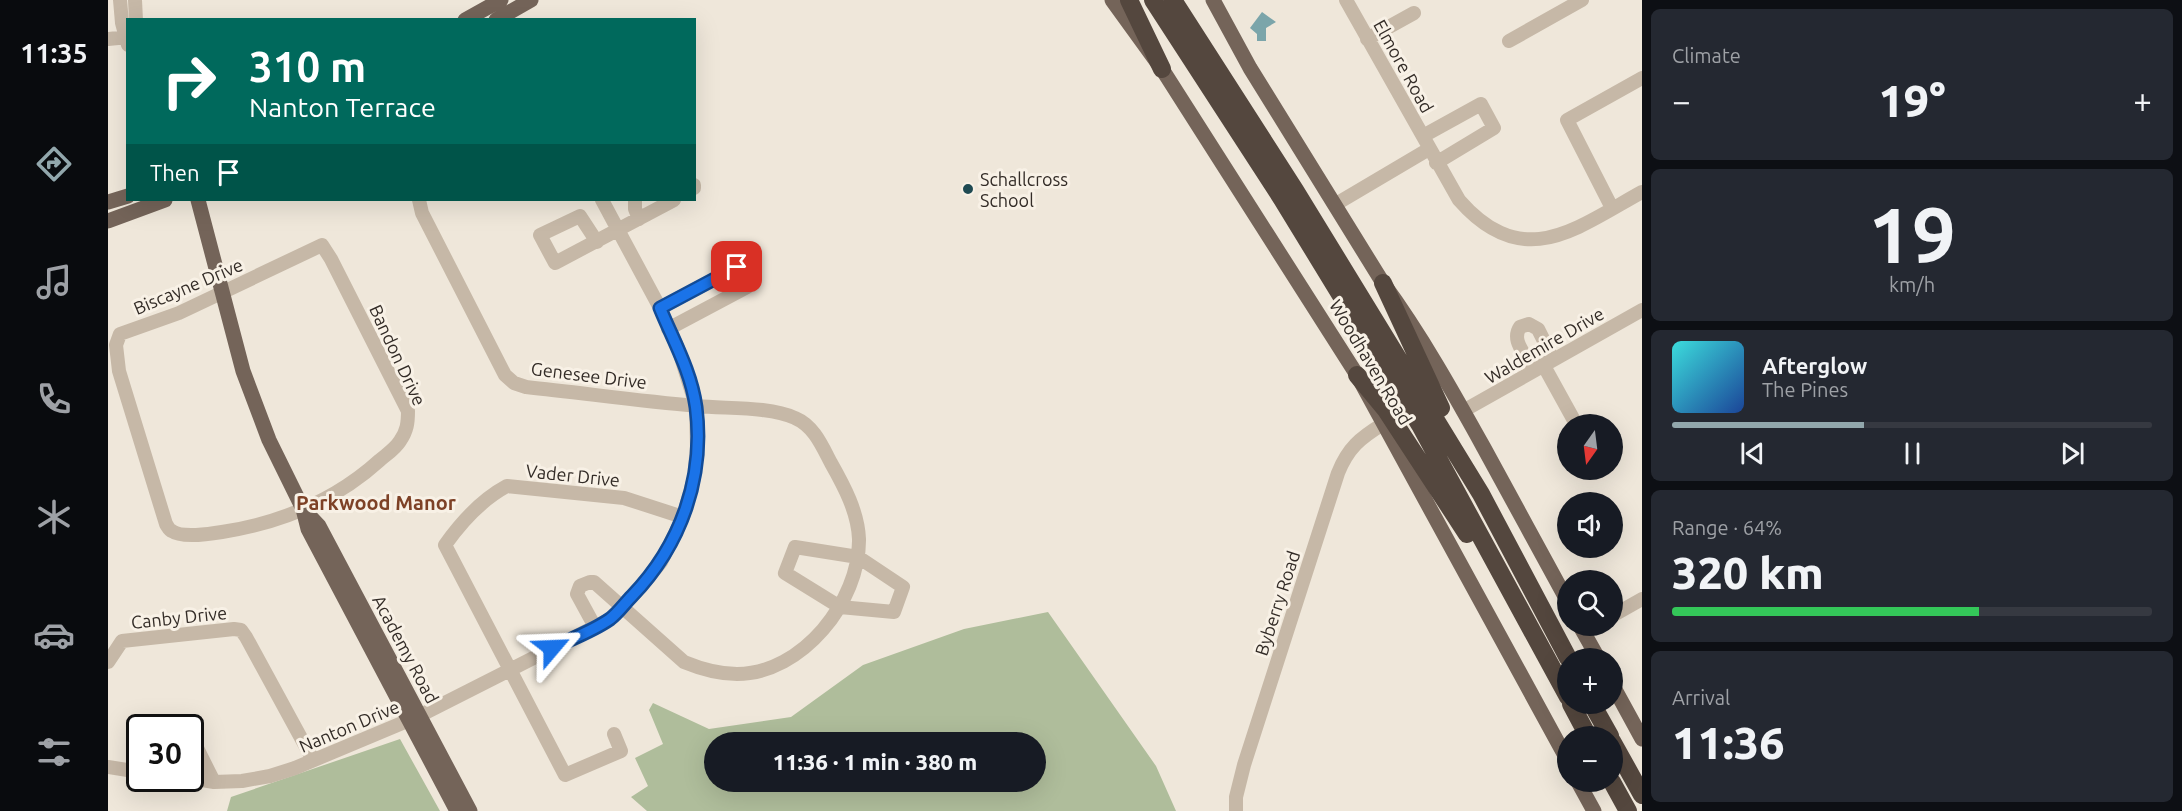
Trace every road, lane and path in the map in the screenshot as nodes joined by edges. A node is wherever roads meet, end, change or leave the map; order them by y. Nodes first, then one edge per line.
1 (120, 0) edge
2 (135, 0) edge
3 (531, 0) edge
4 (1112, 0) edge
5 (1130, 0) edge
6 (1153, 0) edge
7 (1173, 0) edge
8 (1213, 0) edge
9 (1346, 0) edge
10 (1579, 1) edge
11 (503, 13) edge
12 (1414, 13) dead end
13 (130, 18) edge
14 (131, 18) edge
15 (476, 18) edge
16 (126, 22) edge
17 (108, 28) edge
18 (108, 39) edge
19 (1367, 39) junction
20 (126, 40) edge
21 (1509, 41) dead end
22 (1162, 69) junction
23 (1642, 78) edge
24 (1423, 136) junction
25 (1429, 149) junction
26 (1436, 163) junction
27 (1642, 192) edge
28 (126, 197) edge
29 (162, 201) edge
30 (198, 201) edge
31 (419, 201) edge
32 (603, 201) edge
33 (635, 201) edge
34 (672, 201) edge
35 (108, 202) edge
36 (1336, 204) junction
37 (1612, 208) junction
38 (639, 219) junction
39 (108, 221) edge
40 (618, 231) junction
41 (597, 242) dead end
42 (322, 246) joint
43 (1383, 284) junction
44 (222, 293) junction
45 (660, 308) junction
46 (1642, 310) edge
47 (668, 329) junction
48 (1544, 366) junction
49 (1357, 375) junction
50 (696, 406) junction
51 (1463, 411) junction
52 (1570, 414) edge
53 (1383, 424) junction
54 (1481, 494) junction
55 (303, 509) junction
56 (683, 517) junction
57 (169, 528) joint
58 (858, 557) junction
59 (1557, 582) edge
60 (1642, 599) edge
61 (840, 607) junction
62 (621, 608) junction
63 (1623, 610) edge
64 (595, 627) junction
65 (1563, 648) edge
66 (108, 662) edge
67 (510, 669) junction
68 (1557, 678) edge
69 (1557, 680) edge
70 (1623, 704) edge
71 (414, 718) junction
72 (614, 734) dead end
73 (1642, 739) edge
74 (1557, 741) edge
75 (313, 760) junction
76 (1623, 761) edge
77 (204, 762) edge
78 (108, 767) edge
79 (126, 770) edge
80 (204, 780) edge
81 (214, 782) junction
82 (1584, 792) edge
83 (1618, 792) edge
84 (1642, 795) edge
85 (456, 811) edge
86 (470, 811) edge
87 (1236, 811) edge
88 (1594, 811) edge
89 (1628, 811) edge

1 - 13 street
2 - 14 street
3 - 11 main road
4 - 22 main road, Woodhaven Road
5 - 22 highway
6 - 68 highway, Woodhaven Road
7 - 54 highway, Woodhaven Road
8 - 36 main road
9 - 19 street, Elmore Road
10 - 21 street
11 - 15 main road
12 - 19 street
16 - 17 street
18 - 20 street
19 - 24 street, Elmore Road
22 - 49 main road, Woodhaven Road
23 - 37 street
24 - 25 street, Elmore Road
24 - 26 street
25 - 26 street, Elmore Road
25 - 36 street
26 - 37 street, Elmore Road
27 - 37 street, Elmore Road
28 - 35 main road
29 - 39 main road
30 - 44 main road, Academy Road
31 - 50 street, Genesee Drive
32 - 40 street, Nanton Drive
33 - 38 street
34 - 38 street
36 - 43 main road
38 - 40 street
40 - 41 street
40 - 45 street, Nanton Drive
42 - 44 street, Biscayne Drive
42 - 55 street, Bandon Drive
43 - 51 main road
43 - 54 highway
44 - 55 main road, Academy Road
44 - 57 street, Biscayne Drive
45 - 47 street, Nanton Drive
45 - 47 street
46 - 48 street, Waldemire Drive
47 - 50 street, Nanton Drive
48 - 51 street, Waldemire Drive
48 - 52 street
49 - 53 main road, Woodhaven Road
49 - 69 highway
50 - 56 street, Nanton Drive
50 - 58 street, Genesee Drive
51 - 59 main road
53 - 74 main road, Woodhaven Road
53 - 87 street, Byberry Road
54 - 65 highway, Woodhaven Road
55 - 57 street, Bandon Drive
55 - 71 main road, Academy Road
56 - 62 street, Nanton Drive
56 - 67 street, Vader Drive
58 - 61 street
58 - 61 street
58 - 61 street
60 - 63 street
61 - 62 street
62 - 64 street, Nanton Drive
62 - 64 street
64 - 67 street, Nanton Drive
66 - 75 street, Canby Drive
67 - 71 street, Nanton Drive
67 - 72 street
70 - 73 main road
71 - 75 street, Nanton Drive
71 - 85 main road, Academy Road
71 - 86 main road, Academy Road
75 - 81 street, Nanton Drive
76 - 84 highway
77 - 81 street
78 - 79 street
80 - 81 street, Nanton Drive
82 - 88 main road
83 - 89 highway

